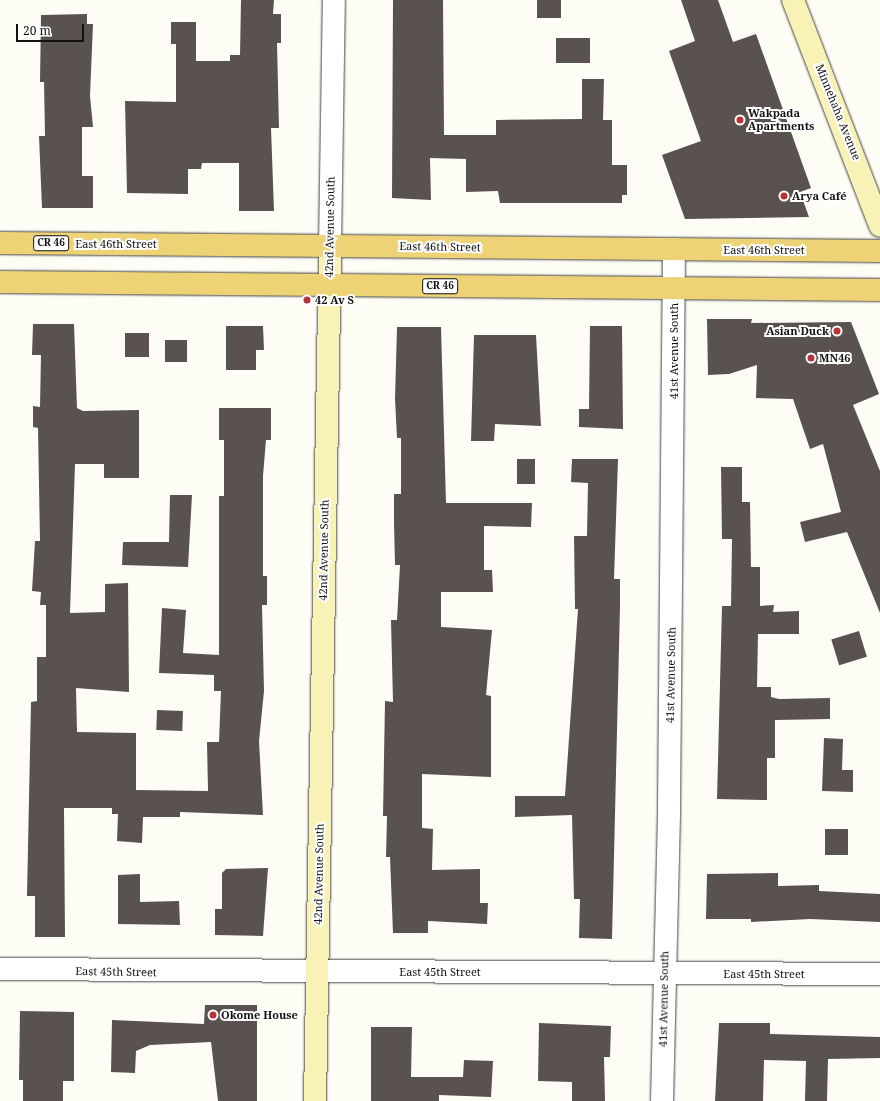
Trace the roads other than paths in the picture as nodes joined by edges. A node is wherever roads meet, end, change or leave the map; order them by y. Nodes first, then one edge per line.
1 (334, 0) edge
2 (794, 0) edge
3 (880, 226) edge
4 (0, 243) edge
5 (330, 246) junction
6 (674, 249) junction
7 (880, 251) edge
8 (0, 282) edge
9 (329, 285) junction
10 (674, 288) junction
11 (880, 290) edge
12 (0, 969) edge
13 (318, 971) junction
14 (664, 974) junction
15 (880, 974) edge
16 (315, 1101) edge
17 (662, 1101) edge

1 - 5 street, 42nd Avenue South
2 - 3 street, Minnehaha Avenue
4 - 5 main road, East 46th Street / CR 46
5 - 6 main road, East 46th Street / CR 46
5 - 9 street, 42nd Avenue South
6 - 7 main road, East 46th Street / CR 46
6 - 10 street, 41st Avenue South
8 - 9 main road, CR 46
9 - 10 main road, CR 46
9 - 13 street, 42nd Avenue South
10 - 11 main road, CR 46
10 - 14 street, 41st Avenue South
12 - 13 street, East 45th Street
13 - 14 street, East 45th Street
13 - 16 street, 42nd Avenue South
14 - 15 street, East 45th Street
14 - 17 street, 41st Avenue South

